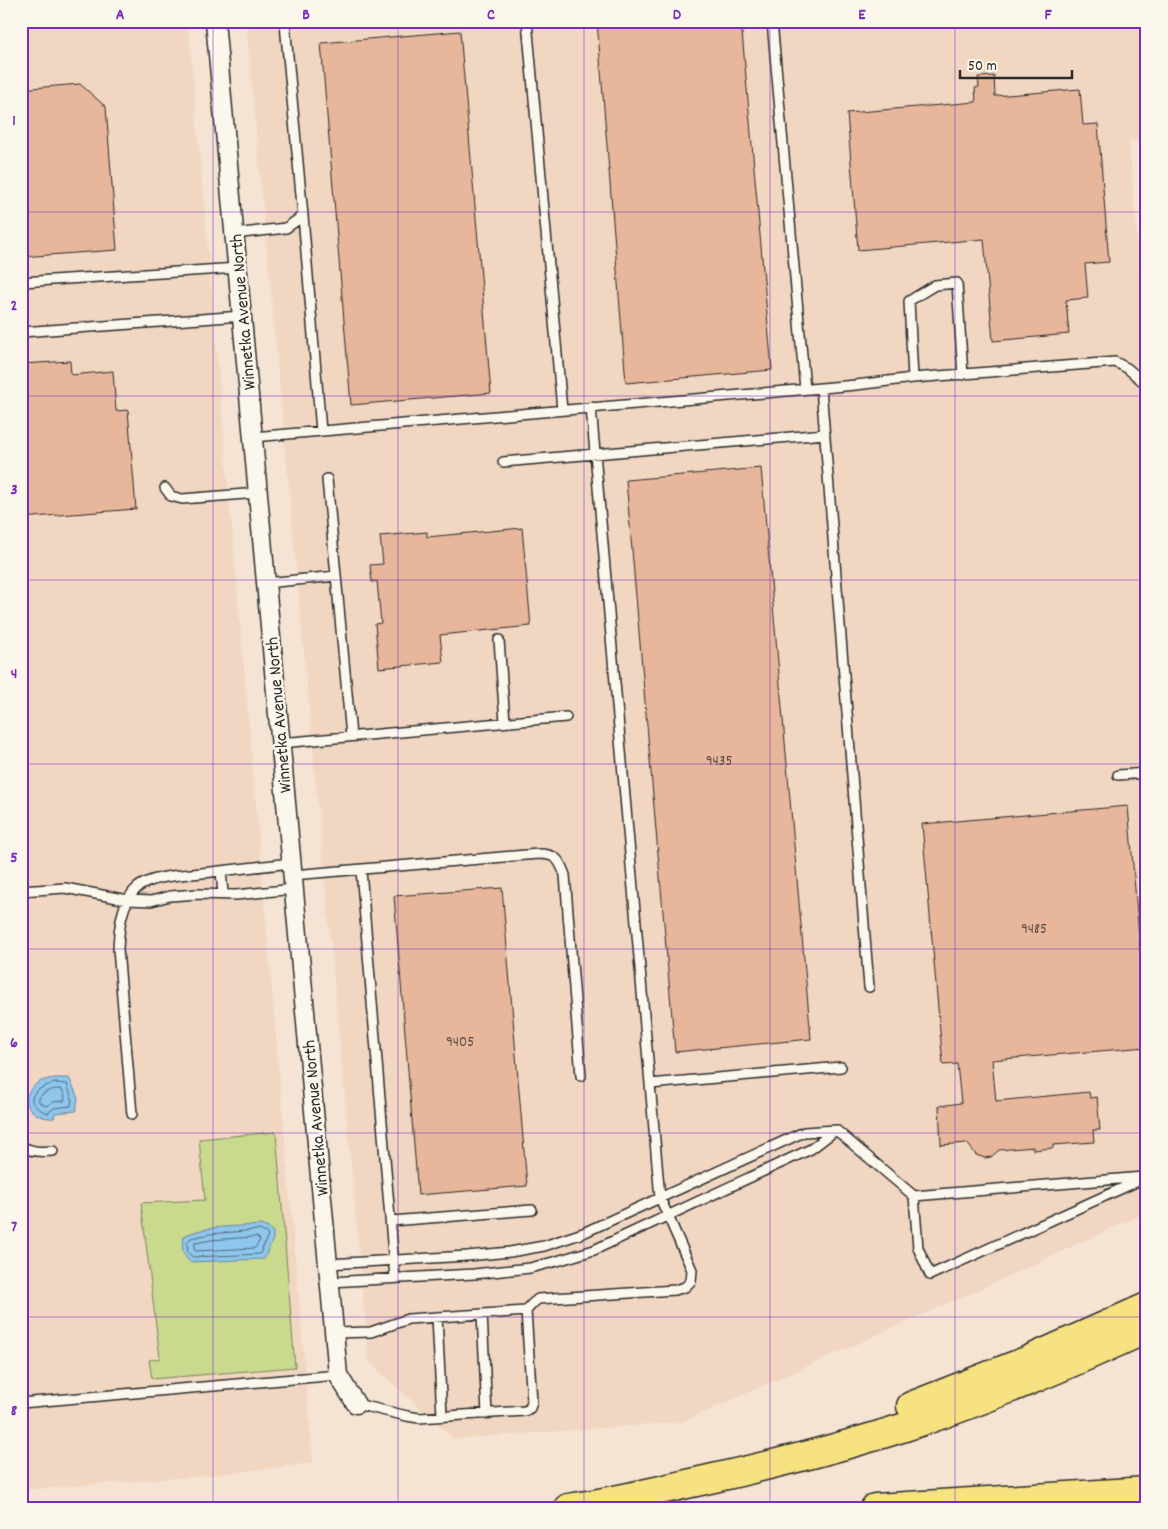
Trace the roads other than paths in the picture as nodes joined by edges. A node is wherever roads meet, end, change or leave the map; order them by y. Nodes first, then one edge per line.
1 (215, 21) edge
2 (288, 21) edge
3 (527, 21) edge
4 (772, 21) edge
5 (303, 216) junction
6 (234, 234) junction
7 (238, 268) junction
8 (21, 282) edge
9 (242, 316) junction
10 (21, 332) edge
11 (963, 375) junction
12 (913, 378) junction
13 (1147, 385) edge
14 (821, 388) junction
15 (805, 389) junction
16 (591, 408) junction
17 (562, 410) junction
18 (322, 431) junction
19 (825, 434) junction
20 (253, 437) junction
21 (595, 454) junction
22 (504, 462) dead end
23 (327, 479) dead end
24 (166, 488) dead end
25 (258, 493) junction
26 (336, 576) junction
27 (266, 583) junction
28 (499, 640) dead end
29 (566, 717) dead end
30 (505, 722) junction
31 (350, 736) junction
32 (281, 743) junction
33 (1147, 773) edge
34 (1118, 775) dead end
35 (361, 870) junction
36 (221, 871) junction
37 (293, 876) junction
38 (21, 892) edge
39 (223, 894) junction
40 (128, 900) junction
41 (869, 987) dead end
42 (841, 1067) dead end
43 (581, 1076) dead end
44 (650, 1084) junction
45 (132, 1114) dead end
46 (836, 1130) junction
47 (21, 1146) edge
48 (53, 1151) dead end
49 (1147, 1177) edge
50 (914, 1196) junction
51 (660, 1198) junction
52 (532, 1210) dead end
53 (668, 1215) junction
54 (391, 1221) junction
55 (394, 1261) junction
56 (328, 1264) junction
57 (395, 1278) junction
58 (330, 1282) junction
59 (1147, 1307) edge
60 (526, 1310) junction
61 (482, 1314) junction
62 (437, 1317) junction
63 (1147, 1329) edge
64 (334, 1333) junction
65 (338, 1375) junction
66 (21, 1403) edge
67 (356, 1404) joint
68 (487, 1414) junction
69 (442, 1416) junction
70 (698, 1482) junction
71 (1147, 1491) edge
72 (568, 1508) edge
73 (875, 1508) edge

1 - 6 street, Winnetka Avenue North
2 - 5 lane
3 - 17 lane
4 - 15 lane
5 - 6 lane
5 - 18 lane
6 - 7 street, Winnetka Avenue North
7 - 8 lane
7 - 9 street, Winnetka Avenue North
9 - 10 lane
9 - 20 street, Winnetka Avenue North
11 - 12 lane
11 - 12 lane
11 - 13 lane
12 - 14 lane
14 - 15 lane
14 - 19 lane
15 - 16 lane
16 - 17 lane
16 - 21 lane
17 - 18 lane
18 - 20 lane
19 - 21 lane
19 - 41 lane
20 - 25 street, Winnetka Avenue North
21 - 22 lane
21 - 44 lane
23 - 26 lane
24 - 25 lane
25 - 27 street, Winnetka Avenue North
26 - 27 lane
26 - 31 lane
27 - 32 street, Winnetka Avenue North
28 - 30 lane
29 - 30 lane
30 - 31 lane
31 - 32 lane
32 - 37 street, Winnetka Avenue North
33 - 34 lane
35 - 37 lane
35 - 43 lane
35 - 54 lane
36 - 37 lane
36 - 39 lane
36 - 40 lane
37 - 39 lane
37 - 56 street, Winnetka Avenue North
38 - 40 lane
39 - 40 lane
40 - 45 lane
42 - 44 lane
44 - 51 lane
46 - 50 lane
46 - 51 lane
46 - 53 lane
47 - 48 lane
49 - 50 lane
49 - 50 lane
51 - 53 lane
51 - 55 lane
52 - 54 lane
53 - 57 lane
53 - 60 lane
54 - 55 lane
55 - 56 lane
55 - 57 lane
56 - 58 street, Winnetka Avenue North
57 - 58 lane
58 - 64 street, Winnetka Avenue North
59 - 70 highway
60 - 61 lane
60 - 68 lane
61 - 62 lane
61 - 68 lane
62 - 64 lane
62 - 69 lane
63 - 70 highway
64 - 65 street, Winnetka Avenue North
65 - 66 lane
65 - 67 street, Winnetka Avenue North
67 - 69 lane
68 - 69 lane
70 - 72 highway
71 - 73 highway

